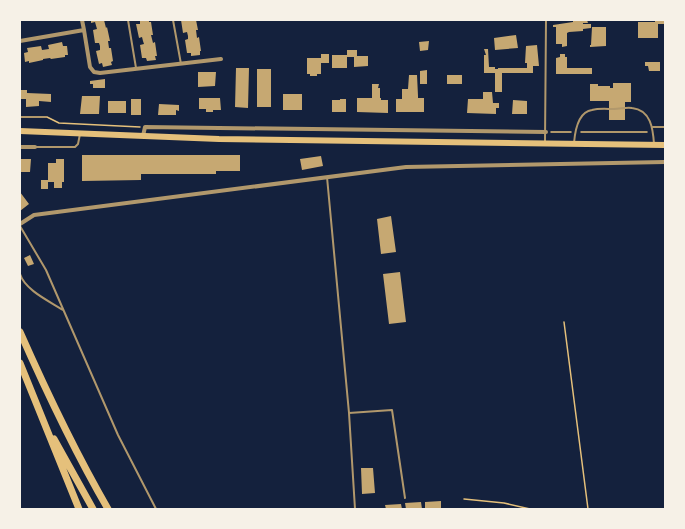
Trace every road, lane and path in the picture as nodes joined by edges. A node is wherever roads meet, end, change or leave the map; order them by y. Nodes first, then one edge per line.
1 (82, 20) edge
2 (128, 20) edge
3 (173, 20) edge
4 (546, 20) edge
5 (84, 30) junction
6 (20, 40) edge
7 (221, 59) dead end
8 (181, 64) junction
9 (136, 69) junction
10 (20, 117) edge
11 (146, 127) junction
12 (653, 127) junction
13 (665, 127) edge
14 (219, 128) junction
15 (20, 131) edge
16 (546, 132) junction
17 (575, 132) junction
18 (653, 132) junction
19 (80, 133) junction
20 (143, 136) junction
21 (219, 139) junction
22 (546, 142) junction
23 (574, 143) junction
24 (654, 145) junction
25 (665, 145) edge
26 (20, 147) edge
27 (35, 147) joint
28 (665, 162) edge
29 (327, 177) junction
30 (20, 225) edge
31 (20, 274) edge
32 (64, 310) junction
33 (564, 322) dead end
34 (20, 332) edge
35 (20, 363) edge
36 (348, 413) junction
37 (45, 423) junction
38 (405, 498) dead end
39 (464, 498) dead end
40 (79, 509) edge
41 (93, 509) edge
42 (108, 509) edge
43 (156, 509) edge
44 (355, 509) edge
45 (530, 509) edge
46 (588, 509) edge

1 - 5 street
2 - 9 lane
3 - 8 lane
4 - 16 lane
5 - 6 street
5 - 9 street
7 - 8 street
8 - 9 street
10 - 11 path
11 - 14 street
11 - 20 street
12 - 13 lane
12 - 17 lane
12 - 18 lane
14 - 16 street
14 - 21 street
15 - 19 main road
16 - 17 path
16 - 22 lane
17 - 18 path
17 - 23 lane
18 - 24 lane
19 - 20 main road
19 - 27 lane
20 - 21 main road
21 - 22 main road
22 - 23 main road
23 - 24 main road
24 - 25 main road
26 - 27 street
28 - 29 street
29 - 30 street
29 - 36 lane
30 - 32 lane
31 - 32 lane
32 - 43 lane
33 - 46 path
34 - 42 highway
35 - 37 highway
36 - 38 lane
36 - 44 lane
37 - 40 highway
37 - 41 highway
39 - 45 path

